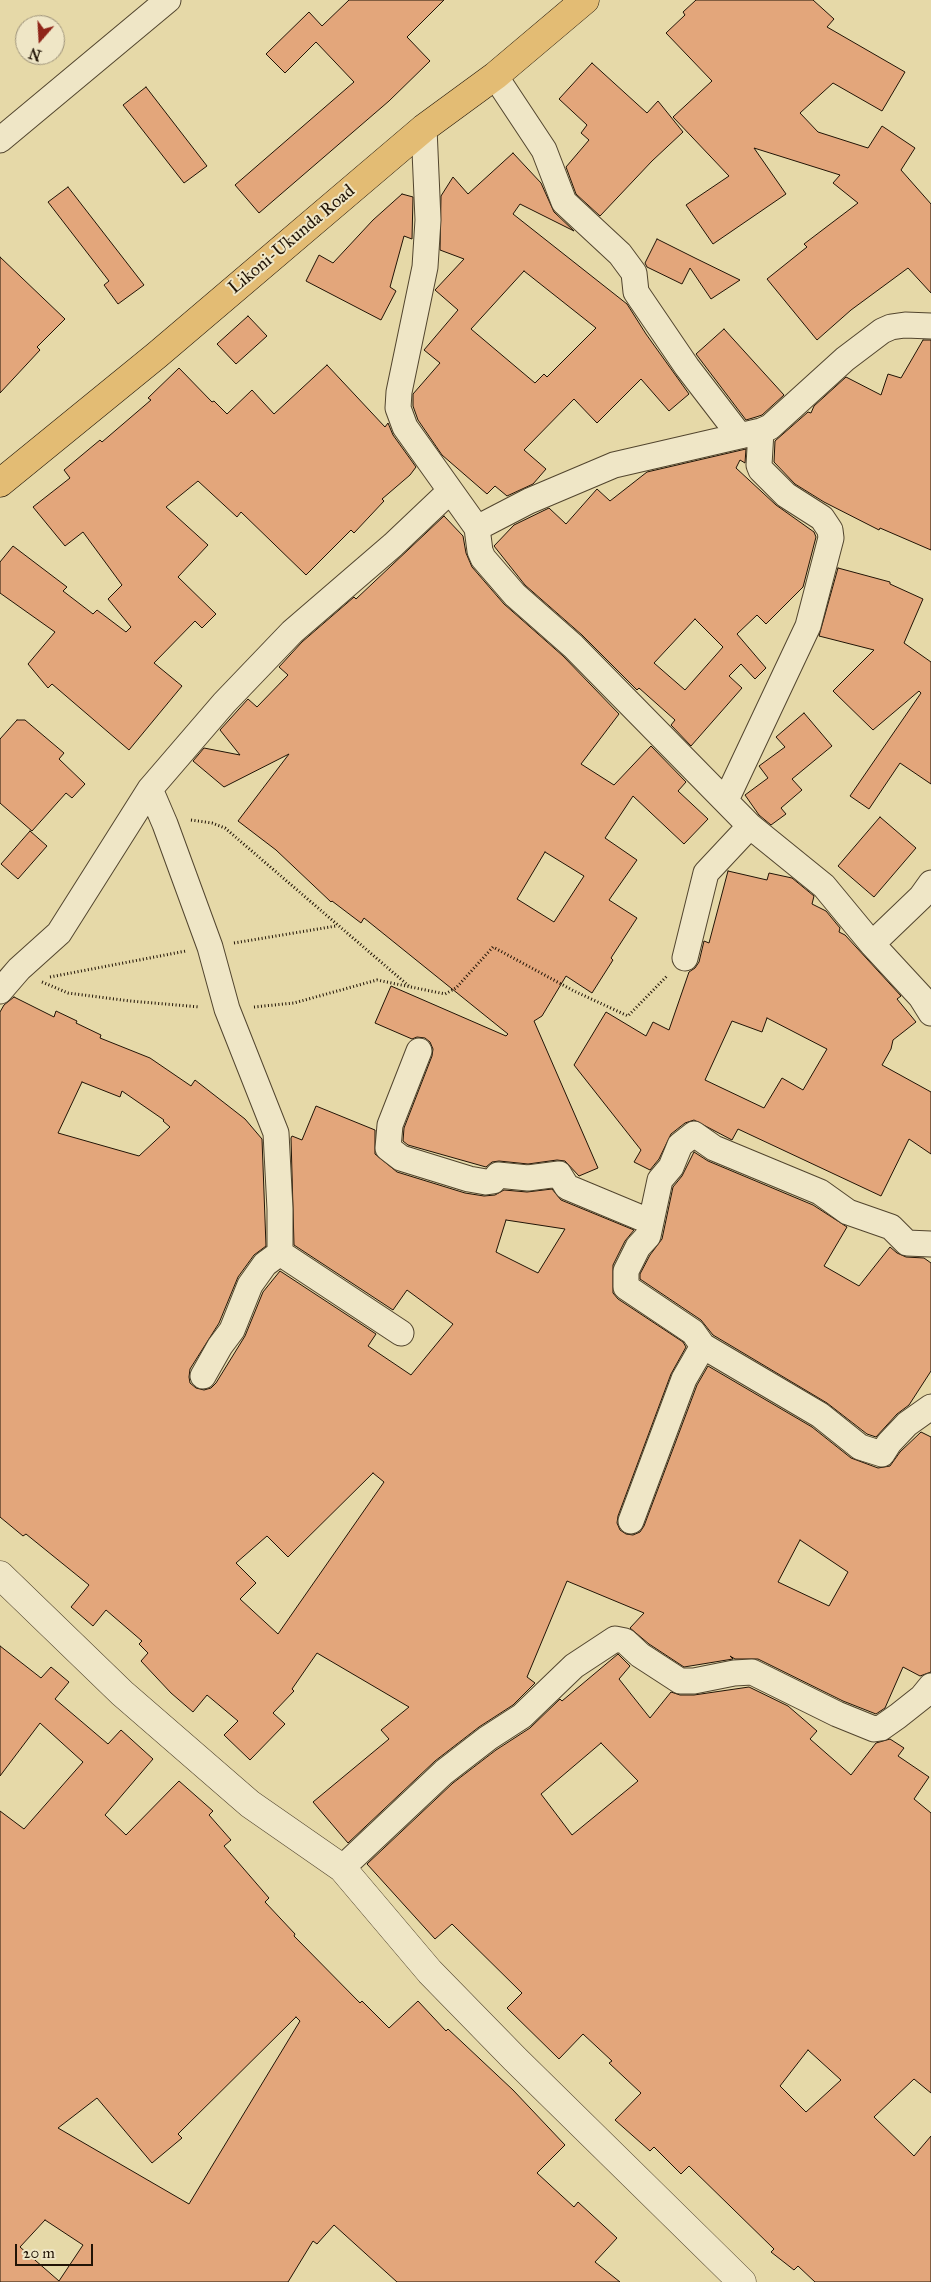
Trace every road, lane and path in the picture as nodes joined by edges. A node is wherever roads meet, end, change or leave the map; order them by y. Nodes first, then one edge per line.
1 (168, 0) edge
2 (585, 0) edge
3 (495, 76) junction
4 (424, 128) junction
5 (0, 140) edge
6 (931, 326) edge
7 (751, 434) junction
8 (0, 483) edge
9 (450, 492) junction
10 (478, 528) junction
11 (150, 790) junction
12 (726, 800) junction
13 (165, 824) junction
14 (750, 826) junction
15 (931, 883) edge
16 (872, 944) junction
17 (685, 958) joint
18 (377, 980) dead end
19 (410, 987) junction
20 (0, 990) edge
21 (931, 1013) edge
22 (420, 1051) dead end
23 (651, 1222) junction
24 (931, 1244) edge
25 (280, 1253) junction
26 (401, 1334) dead end
27 (704, 1346) junction
28 (203, 1376) dead end
29 (931, 1407) edge
30 (631, 1521) dead end
31 (0, 1575) edge
32 (931, 1686) edge
33 (342, 1868) junction
34 (742, 2282) edge

1 - 5 street
2 - 3 highway, Likoni-Ukunda Road
3 - 4 highway, Likoni-Ukunda Road
3 - 7 street
4 - 8 highway, Likoni-Ukunda Road
4 - 9 street
6 - 7 street
7 - 10 street
7 - 12 street
9 - 10 street
9 - 11 street
10 - 12 street
11 - 13 street
11 - 20 street
12 - 14 street
13 - 19 path
13 - 25 street
14 - 16 street
14 - 17 street
15 - 16 street
16 - 21 street
17 - 19 path
18 - 19 path
22 - 23 street
23 - 24 street
23 - 27 street
25 - 26 street
25 - 28 street
27 - 29 street
27 - 30 street
31 - 33 street
32 - 33 street
33 - 34 street

